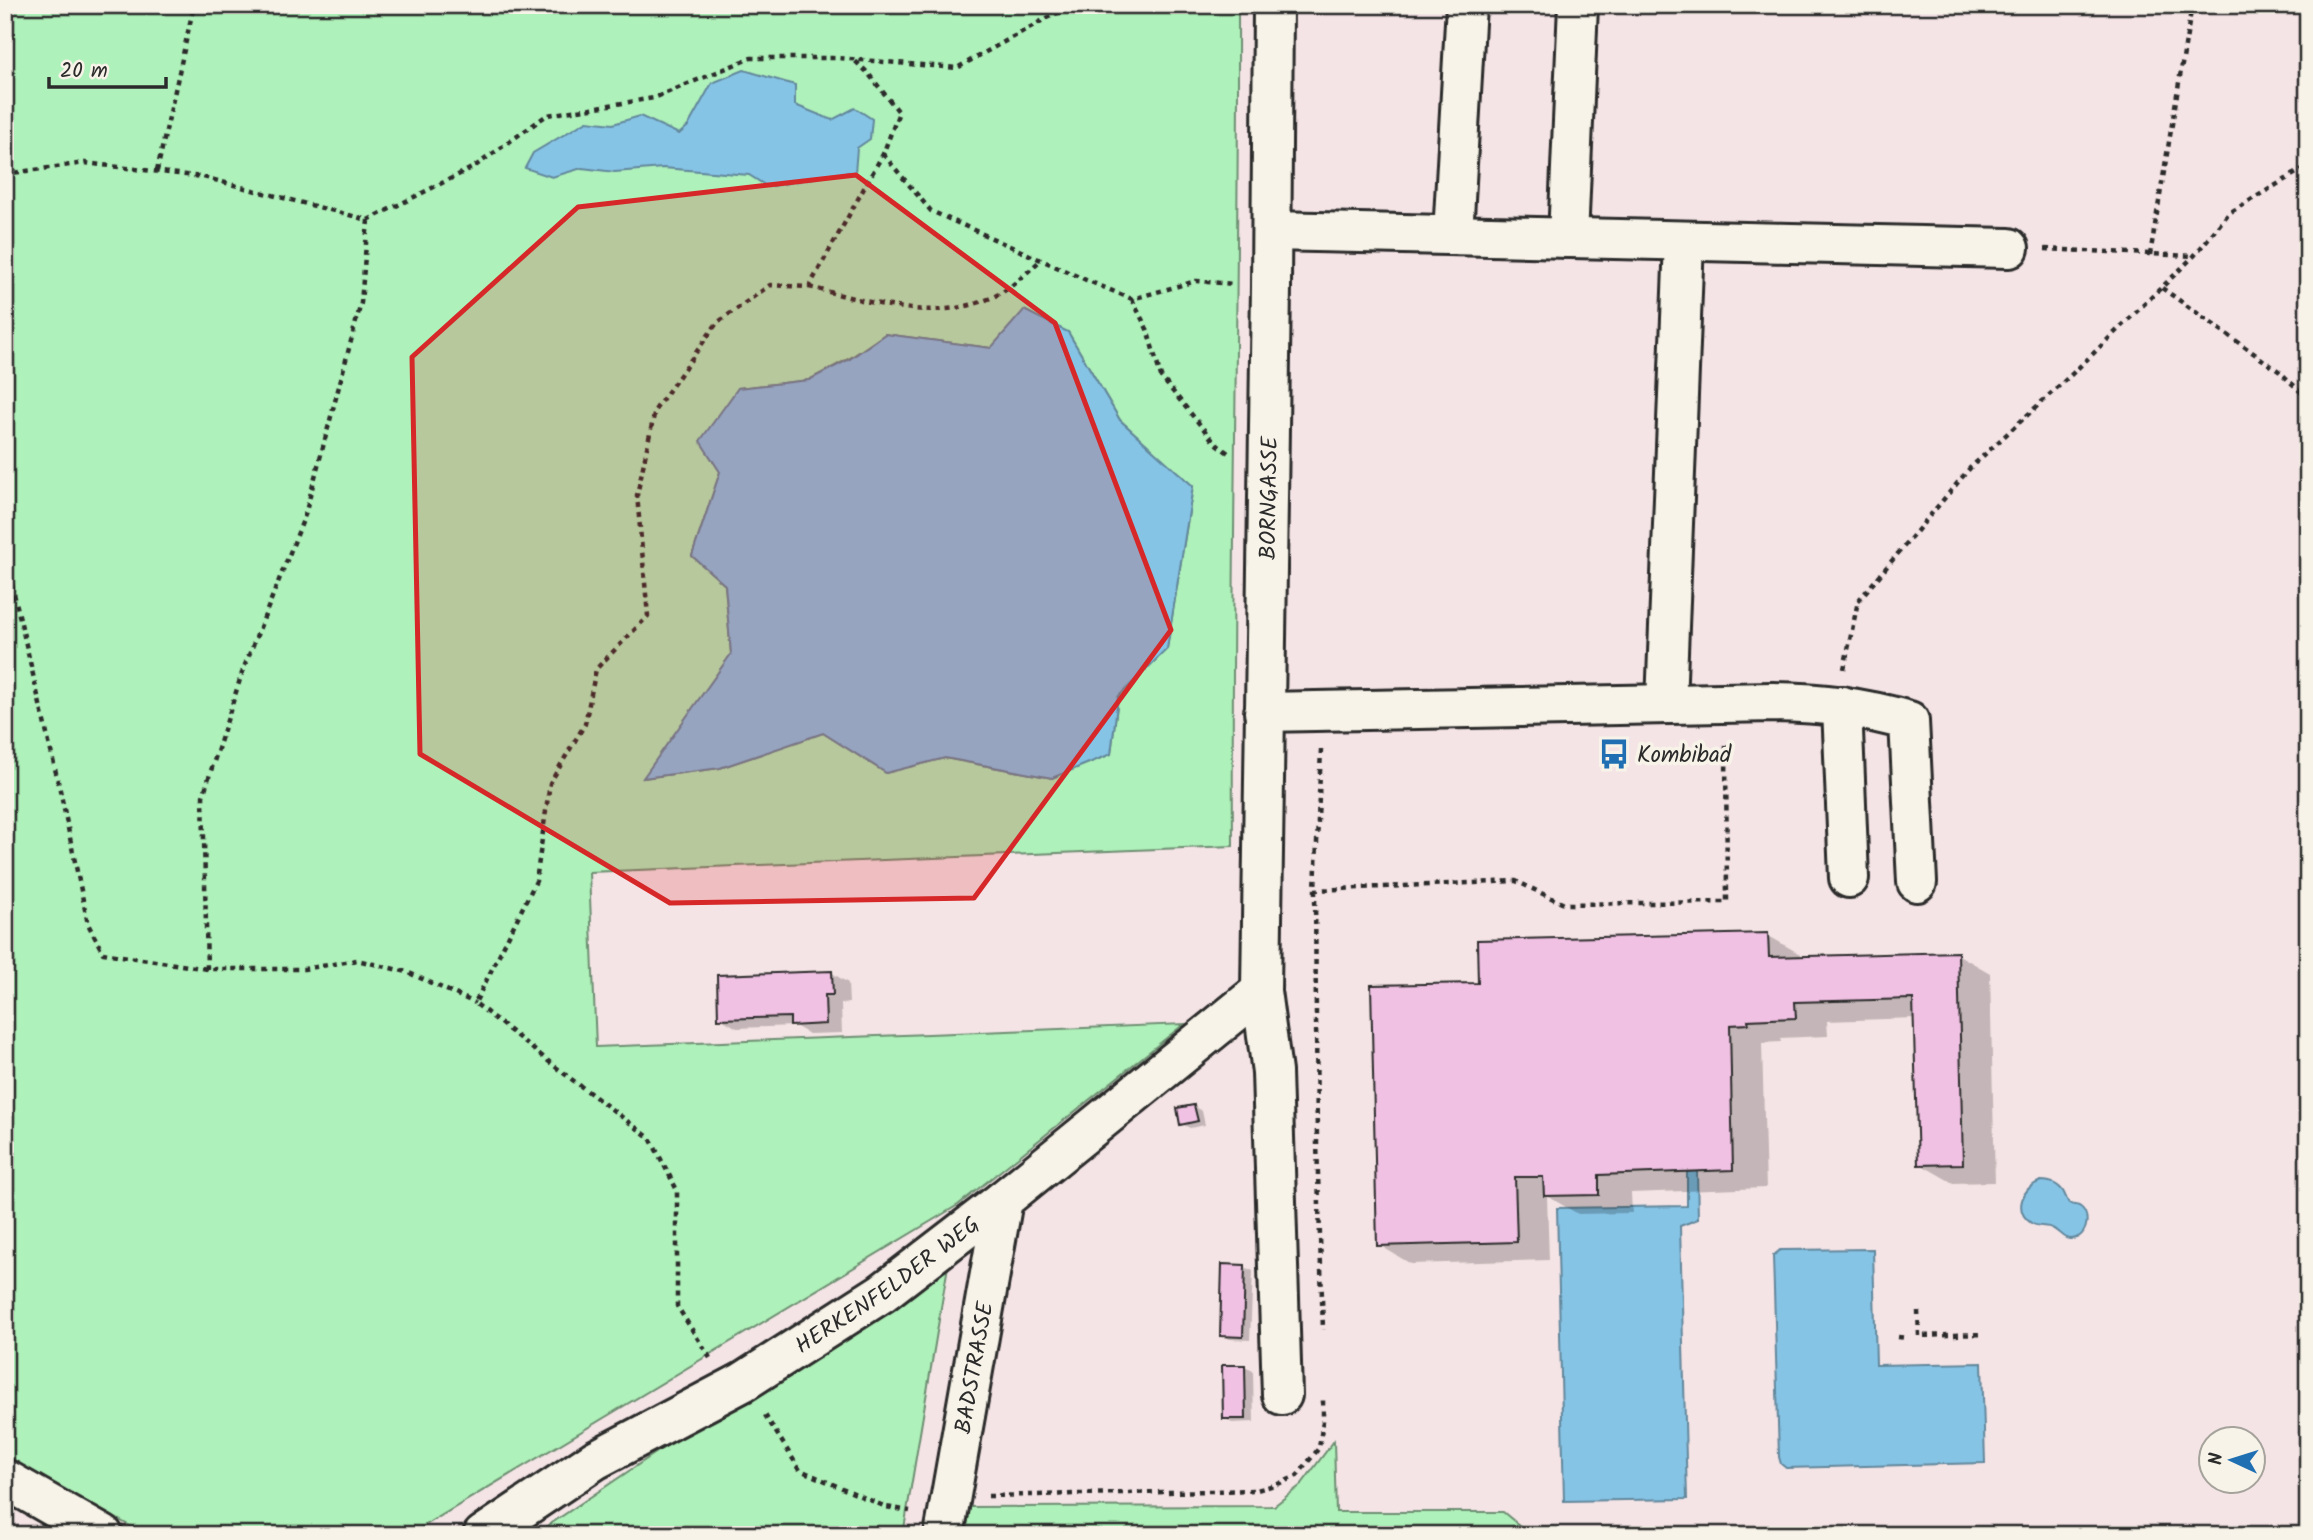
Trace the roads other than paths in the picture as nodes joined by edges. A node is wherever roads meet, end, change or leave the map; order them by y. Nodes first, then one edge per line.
1 (1273, 5) edge
2 (1466, 5) edge
3 (1578, 5) edge
4 (1272, 231) junction
5 (1453, 235) junction
6 (1568, 238) junction
7 (1684, 240) junction
8 (2008, 248) road end
9 (1666, 704) junction
10 (1830, 704) junction
11 (1264, 712) junction
12 (1849, 878) dead end
13 (1917, 882) dead end
14 (1261, 991) junction
15 (1003, 1200) junction
16 (1282, 1395) dead end
17 (5, 1479) edge
18 (947, 1520) edge
19 (103, 1535) edge
20 (483, 1535) edge

1 - 4 street, BORNGASSE
2 - 5 street
3 - 6 street
4 - 5 street
4 - 11 street, BORNGASSE
5 - 6 street
6 - 7 street
7 - 8 street
7 - 9 street
9 - 10 street
9 - 11 street
10 - 12 street
10 - 13 street
11 - 14 street, BORNGASSE
14 - 15 street, HERKENFELDER WEG
14 - 16 street, BORNGASSE
15 - 18 street, BADSTRASSE
15 - 20 street, HERKENFELDER WEG
17 - 19 street

